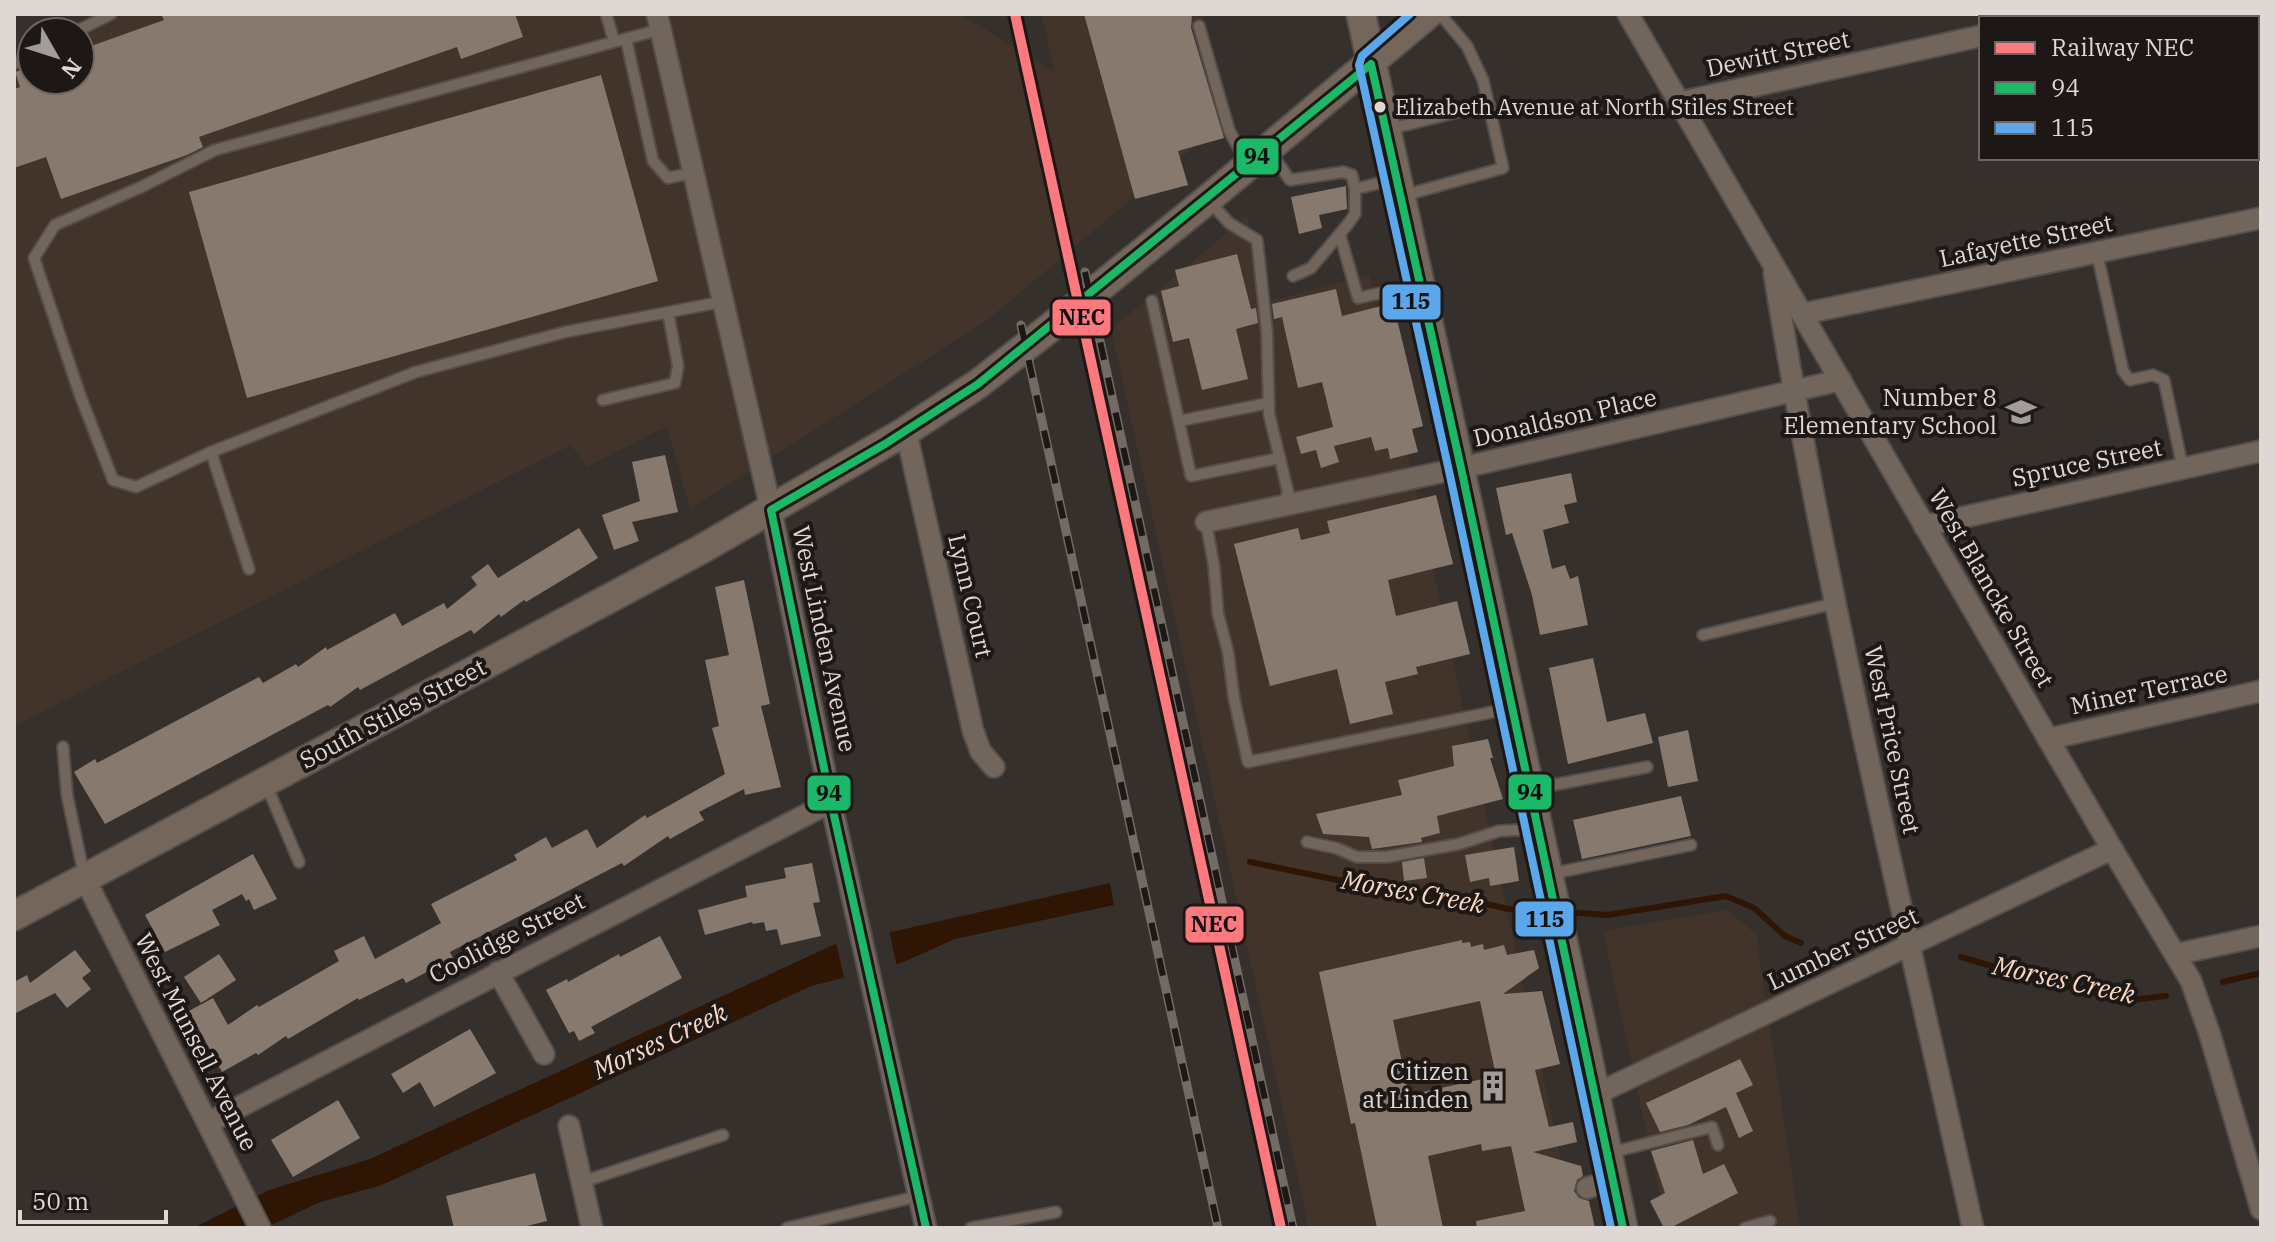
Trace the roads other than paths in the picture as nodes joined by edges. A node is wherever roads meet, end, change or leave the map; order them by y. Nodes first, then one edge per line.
1 (606, 14) edge
2 (1361, 14) edge
3 (1428, 14) edge
4 (1440, 14) edge
5 (1628, 14) edge
6 (658, 22) edge
7 (1199, 26) dead end
8 (1979, 36) edge
9 (620, 40) junction
10 (1371, 64) junction
11 (1681, 102) junction
12 (1489, 104) junction
13 (1386, 130) junction
14 (1258, 157) junction
15 (691, 173) junction
16 (1399, 188) junction
17 (1355, 189) junction
18 (1207, 200) junction
19 (2261, 218) edge
20 (1340, 235) junction
21 (2097, 253) junction
22 (1772, 261) junction
23 (1293, 276) dead end
24 (1420, 285) junction
25 (1152, 301) dead end
26 (721, 302) junction
27 (668, 312) junction
28 (1802, 314) junction
29 (1841, 380) junction
30 (1794, 393) junction
31 (603, 400) dead end
32 (1269, 403) junction
33 (1179, 421) junction
34 (906, 431) junction
35 (2261, 451) edge
36 (211, 452) junction
37 (1280, 458) junction
38 (1461, 468) junction
39 (2183, 469) junction
40 (1283, 505) junction
41 (771, 510) junction
42 (1206, 522) joint
43 (1924, 526) junction
44 (249, 569) dead end
45 (1836, 603) junction
46 (1703, 635) dead end
47 (2261, 691) edge
48 (1512, 708) junction
49 (2048, 739) junction
50 (63, 747) dead end
51 (994, 767) dead end
52 (1647, 767) dead end
53 (265, 783) junction
54 (1530, 790) junction
55 (831, 802) junction
56 (1538, 829) junction
57 (1307, 842) dead end
58 (1691, 845) dead end
59 (2112, 849) junction
60 (299, 862) dead end
61 (85, 879) junction
62 (1551, 885) junction
63 (14, 916) edge
64 (2261, 936) edge
65 (1911, 946) junction
66 (2177, 954) junction
67 (498, 972) junction
68 (544, 1054) dead end
69 (1596, 1094) junction
70 (208, 1123) junction
71 (569, 1126) dead end
72 (723, 1135) dead end
73 (1718, 1145) dead end
74 (1602, 1174) junction
75 (2257, 1180) edge
76 (582, 1182) junction
77 (919, 1196) junction
78 (2261, 1209) edge
79 (1056, 1212) dead end
80 (1770, 1221) dead end
81 (260, 1228) edge
82 (592, 1228) edge
83 (787, 1228) edge
84 (926, 1228) edge
85 (971, 1228) edge
86 (1623, 1228) edge
87 (1745, 1228) edge
88 (1973, 1228) edge

1 - 9 lane
2 - 10 main road
3 - 10 main road, South Stiles Street
4 - 12 lane
5 - 11 street, West Blancke Street
6 - 9 lane
6 - 15 street, West Linden Avenue
7 - 14 lane
8 - 11 street, Dewitt Street
9 - 15 lane
9 - 36 lane
10 - 13 main road
10 - 14 main road, South Stiles Street
11 - 22 street, West Blancke Street
12 - 13 lane
12 - 16 lane
13 - 16 main road
14 - 17 lane
14 - 18 main road, South Stiles Street
15 - 26 street, West Linden Avenue
16 - 17 lane
16 - 24 main road
17 - 20 lane
18 - 32 lane
18 - 34 main road, South Stiles Street
19 - 21 street, Lafayette Street
20 - 23 lane
20 - 24 lane
21 - 28 street, Lafayette Street
21 - 39 lane
22 - 28 street, West Blancke Street
22 - 30 street, West Price Street
24 - 38 main road
25 - 33 lane
26 - 27 lane
26 - 41 street, West Linden Avenue
27 - 31 lane
27 - 36 lane
28 - 29 street, West Blancke Street
29 - 30 street, Donaldson Place
29 - 43 street, West Blancke Street
30 - 38 street, Donaldson Place
30 - 45 street, West Price Street
32 - 33 lane
32 - 37 lane
33 - 37 lane
34 - 41 main road, South Stiles Street
34 - 51 street, Lynn Court
35 - 39 street, Spruce Street
36 - 44 lane
37 - 40 lane
38 - 40 street, Donaldson Place
38 - 48 main road
39 - 43 street, Spruce Street
40 - 42 street, Donaldson Place
41 - 53 main road, South Stiles Street
41 - 55 street, West Linden Avenue
42 - 48 lane
43 - 49 street, West Blancke Street
45 - 46 lane
45 - 65 street, West Price Street
47 - 49 street, Miner Terrace
48 - 54 main road
49 - 59 street, West Blancke Street
50 - 61 lane
52 - 54 lane
53 - 60 lane
53 - 61 main road, South Stiles Street
54 - 56 main road
55 - 67 street, Coolidge Street
55 - 77 street, West Linden Avenue
56 - 57 lane
56 - 62 main road
58 - 62 lane
59 - 65 street, Lumber Street
59 - 66 street, West Blancke Street
61 - 63 main road, South Stiles Street
61 - 70 street, West Munsell Avenue
62 - 69 main road
64 - 66 street
65 - 69 street, Lumber Street
65 - 88 street, West Price Street
66 - 75 street, West Blancke Street
67 - 68 street
67 - 70 street, Coolidge Street
69 - 74 main road
70 - 81 street, West Munsell Avenue
71 - 76 street
72 - 76 lane
73 - 74 lane
74 - 86 main road
75 - 78 street, West Blancke Street
76 - 82 street
77 - 83 lane
77 - 84 street, West Linden Avenue
79 - 85 lane
80 - 87 lane

